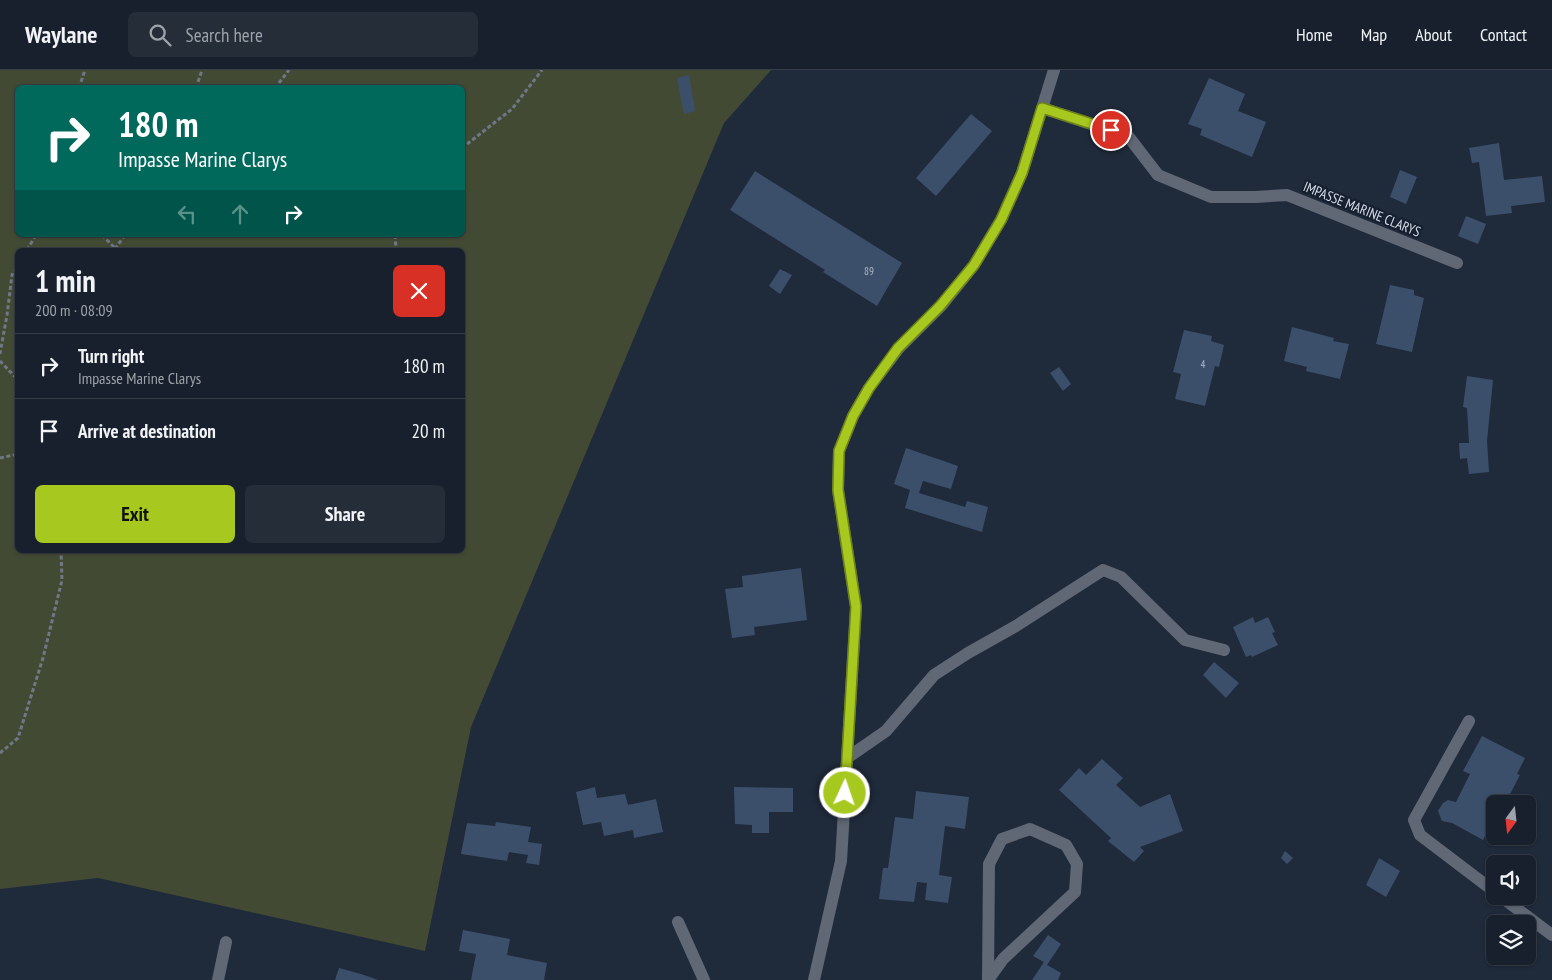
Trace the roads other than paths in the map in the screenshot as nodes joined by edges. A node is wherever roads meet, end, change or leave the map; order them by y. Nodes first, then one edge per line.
1 (1054, 70) edge
2 (1042, 108) junction
3 (1457, 263) dead end
4 (1224, 650) dead end
5 (1469, 721) dead end
6 (847, 758) junction
7 (1486, 885) edge
8 (1512, 905) edge
9 (678, 922) dead end
10 (1552, 935) edge
11 (226, 942) dead end
12 (218, 980) edge
13 (704, 980) edge
14 (814, 980) edge
15 (988, 980) edge

1 - 2 street
2 - 3 street, IMPASSE MARINE CLARYS
2 - 6 street
4 - 6 street
5 - 7 street
6 - 14 street
8 - 10 street
9 - 13 street
11 - 12 street
15 - 15 street

